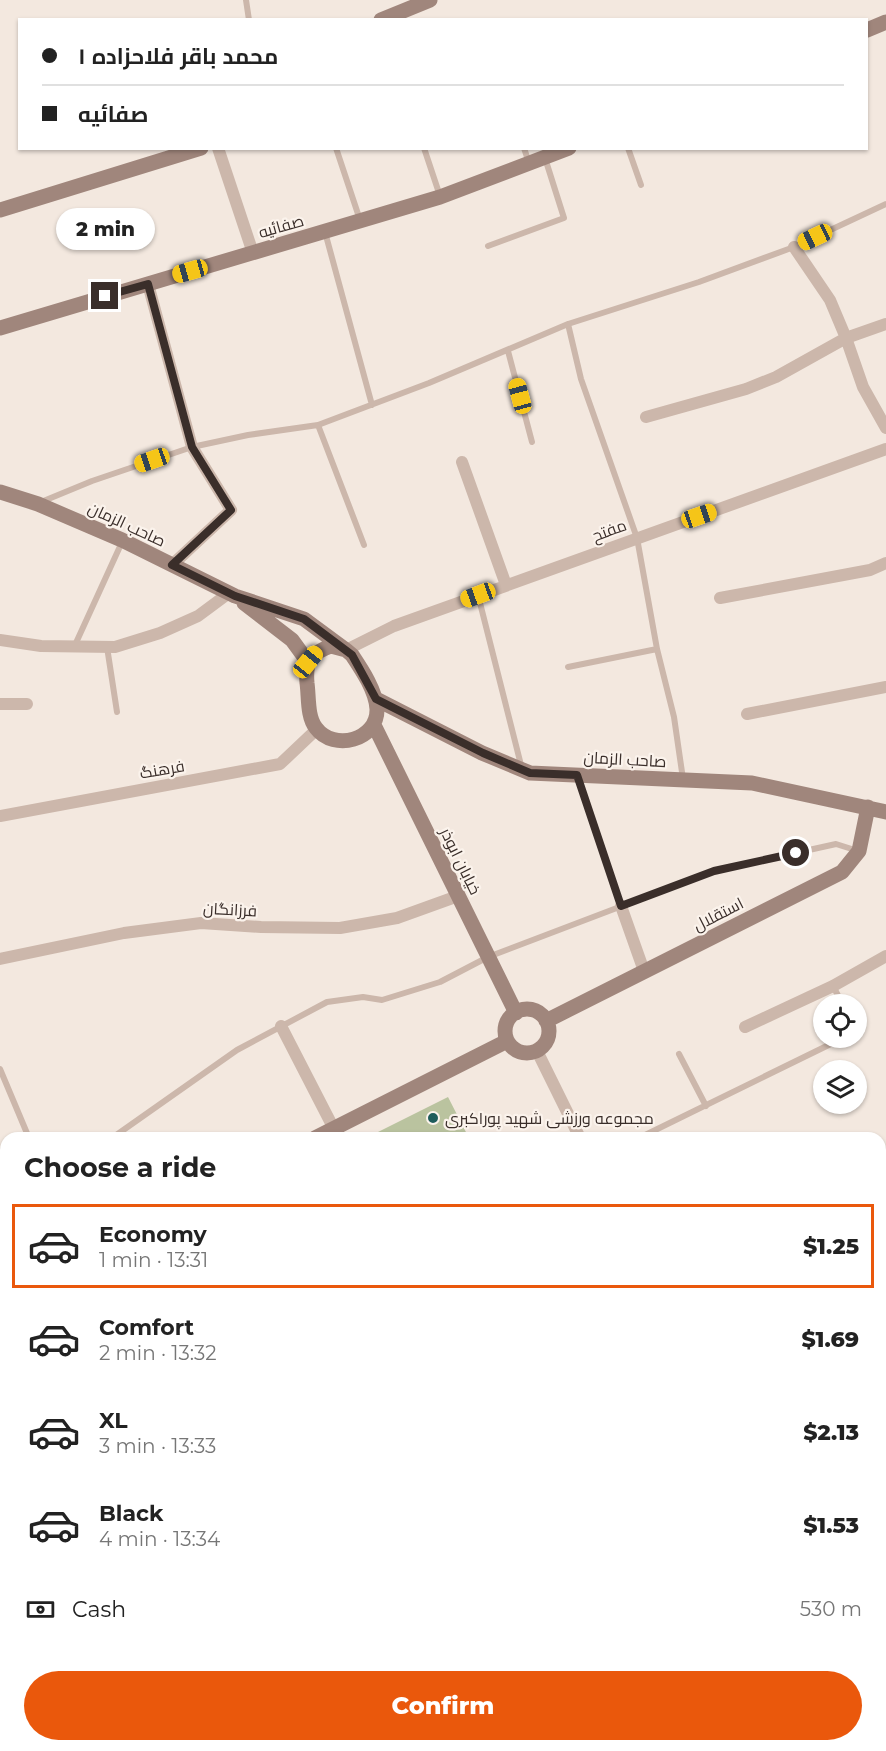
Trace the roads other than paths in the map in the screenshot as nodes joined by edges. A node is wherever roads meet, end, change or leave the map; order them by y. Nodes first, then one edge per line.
1 (246, 0) edge
2 (430, 0) edge
3 (249, 18) edge
4 (386, 18) edge
5 (886, 22) edge
6 (868, 30) edge
7 (195, 150) edge
8 (219, 150) edge
9 (337, 150) edge
10 (425, 150) edge
11 (525, 150) edge
12 (564, 150) edge
13 (629, 150) edge
14 (544, 158) junction
15 (529, 164) junction
16 (641, 185) dead end
17 (440, 197) junction
18 (886, 204) edge
19 (0, 210) edge
20 (360, 221) junction
21 (325, 231) junction
22 (488, 246) dead end
23 (794, 247) junction
24 (253, 253) junction
25 (148, 284) junction
26 (568, 324) junction
27 (886, 324) edge
28 (0, 328) edge
29 (846, 338) junction
30 (508, 351) junction
31 (372, 405) junction
32 (646, 417) dead end
33 (318, 425) junction
34 (886, 428) edge
35 (532, 442) dead end
36 (192, 447) junction
37 (886, 449) edge
38 (462, 462) dead end
39 (0, 492) edge
40 (38, 504) junction
41 (637, 538) junction
42 (122, 540) junction
43 (364, 545) dead end
44 (886, 563) edge
45 (172, 565) junction
46 (506, 585) junction
47 (232, 594) junction
48 (478, 595) junction
49 (720, 598) dead end
50 (0, 640) edge
51 (75, 645) junction
52 (107, 647) junction
53 (657, 649) junction
54 (346, 650) junction
55 (308, 662) junction
56 (568, 667) dead end
57 (886, 687) edge
58 (376, 699) junction
59 (0, 704) edge
60 (27, 704) dead end
61 (117, 712) dead end
62 (747, 714) dead end
63 (374, 724) junction
64 (316, 729) junction
65 (522, 770) junction
66 (577, 775) junction
67 (684, 780) junction
68 (868, 807) junction
69 (886, 812) edge
70 (0, 816) edge
71 (859, 851) junction
72 (458, 896) junction
73 (621, 906) junction
74 (886, 956) edge
75 (488, 957) junction
76 (0, 959) edge
77 (644, 972) junction
78 (833, 986) junction
79 (837, 994) edge
80 (516, 1013) junction
81 (546, 1021) junction
82 (281, 1026) junction
83 (745, 1027) dead end
84 (507, 1041) junction
85 (823, 1048) edge
86 (537, 1051) junction
87 (679, 1054) dead end
88 (0, 1069) edge
89 (705, 1106) junction
90 (334, 1129) junction
91 (26, 1132) edge
92 (121, 1132) edge
93 (328, 1132) edge
94 (577, 1132) edge
95 (651, 1132) edge

1 - 3 lane
2 - 4 street
5 - 6 street
7 - 19 street
8 - 24 street
9 - 20 lane
10 - 17 lane
11 - 15 lane
12 - 14 street, صفائیه
13 - 16 lane
14 - 15 street, صفائیه
14 - 22 lane
15 - 17 street, صفائیه
17 - 20 street, صفائیه
18 - 23 lane
20 - 21 street, صفائیه
21 - 24 street, صفائیه
21 - 31 lane
23 - 26 lane
23 - 29 street
24 - 25 street, صفائیه
25 - 28 street, صفائیه
25 - 36 street
26 - 30 lane
26 - 41 lane
27 - 29 street
29 - 32 street
29 - 34 street
30 - 31 lane
30 - 35 lane
31 - 33 lane
33 - 36 lane
33 - 43 lane
36 - 40 lane
36 - 45 street
37 - 41 street, مفتح
38 - 46 street
39 - 40 street, صاحب الزمان
40 - 42 street, صاحب الزمان
41 - 46 street, مفتح
41 - 53 lane
42 - 45 street, صاحب الزمان
42 - 51 lane
44 - 49 street
45 - 47 street, صاحب الزمان
46 - 48 street, مفتح
47 - 52 street
47 - 54 street
47 - 55 street
48 - 54 street, مفتح
48 - 65 lane
50 - 51 street
51 - 52 street
52 - 61 lane
53 - 56 lane
53 - 67 lane
54 - 55 street
54 - 58 street
55 - 64 street
57 - 62 street
58 - 63 street
58 - 65 street, صاحب الزمان
59 - 60 street
63 - 64 street
63 - 72 street, خیابان ابوذر
64 - 70 street, فرهنگ
65 - 66 street, صاحب الزمان
66 - 67 street, صاحب الزمان
66 - 73 lane
67 - 68 street, صاحب الزمان
68 - 69 street, صاحب الزمان
68 - 71 street, استقلال
71 - 73 lane
71 - 77 street, استقلال
72 - 75 street, خیابان ابوذر
72 - 76 street, فرزانگان
73 - 75 lane
73 - 77 street
74 - 78 street
75 - 80 street, خیابان ابوذر
75 - 82 lane
77 - 81 street, استقلال
78 - 79 lane
78 - 83 street
80 - 81 street
80 - 84 street
81 - 86 street
82 - 90 street
82 - 92 lane
84 - 86 street
84 - 90 street
85 - 89 lane
86 - 94 street
87 - 89 lane
88 - 91 lane
89 - 95 lane
90 - 93 street

